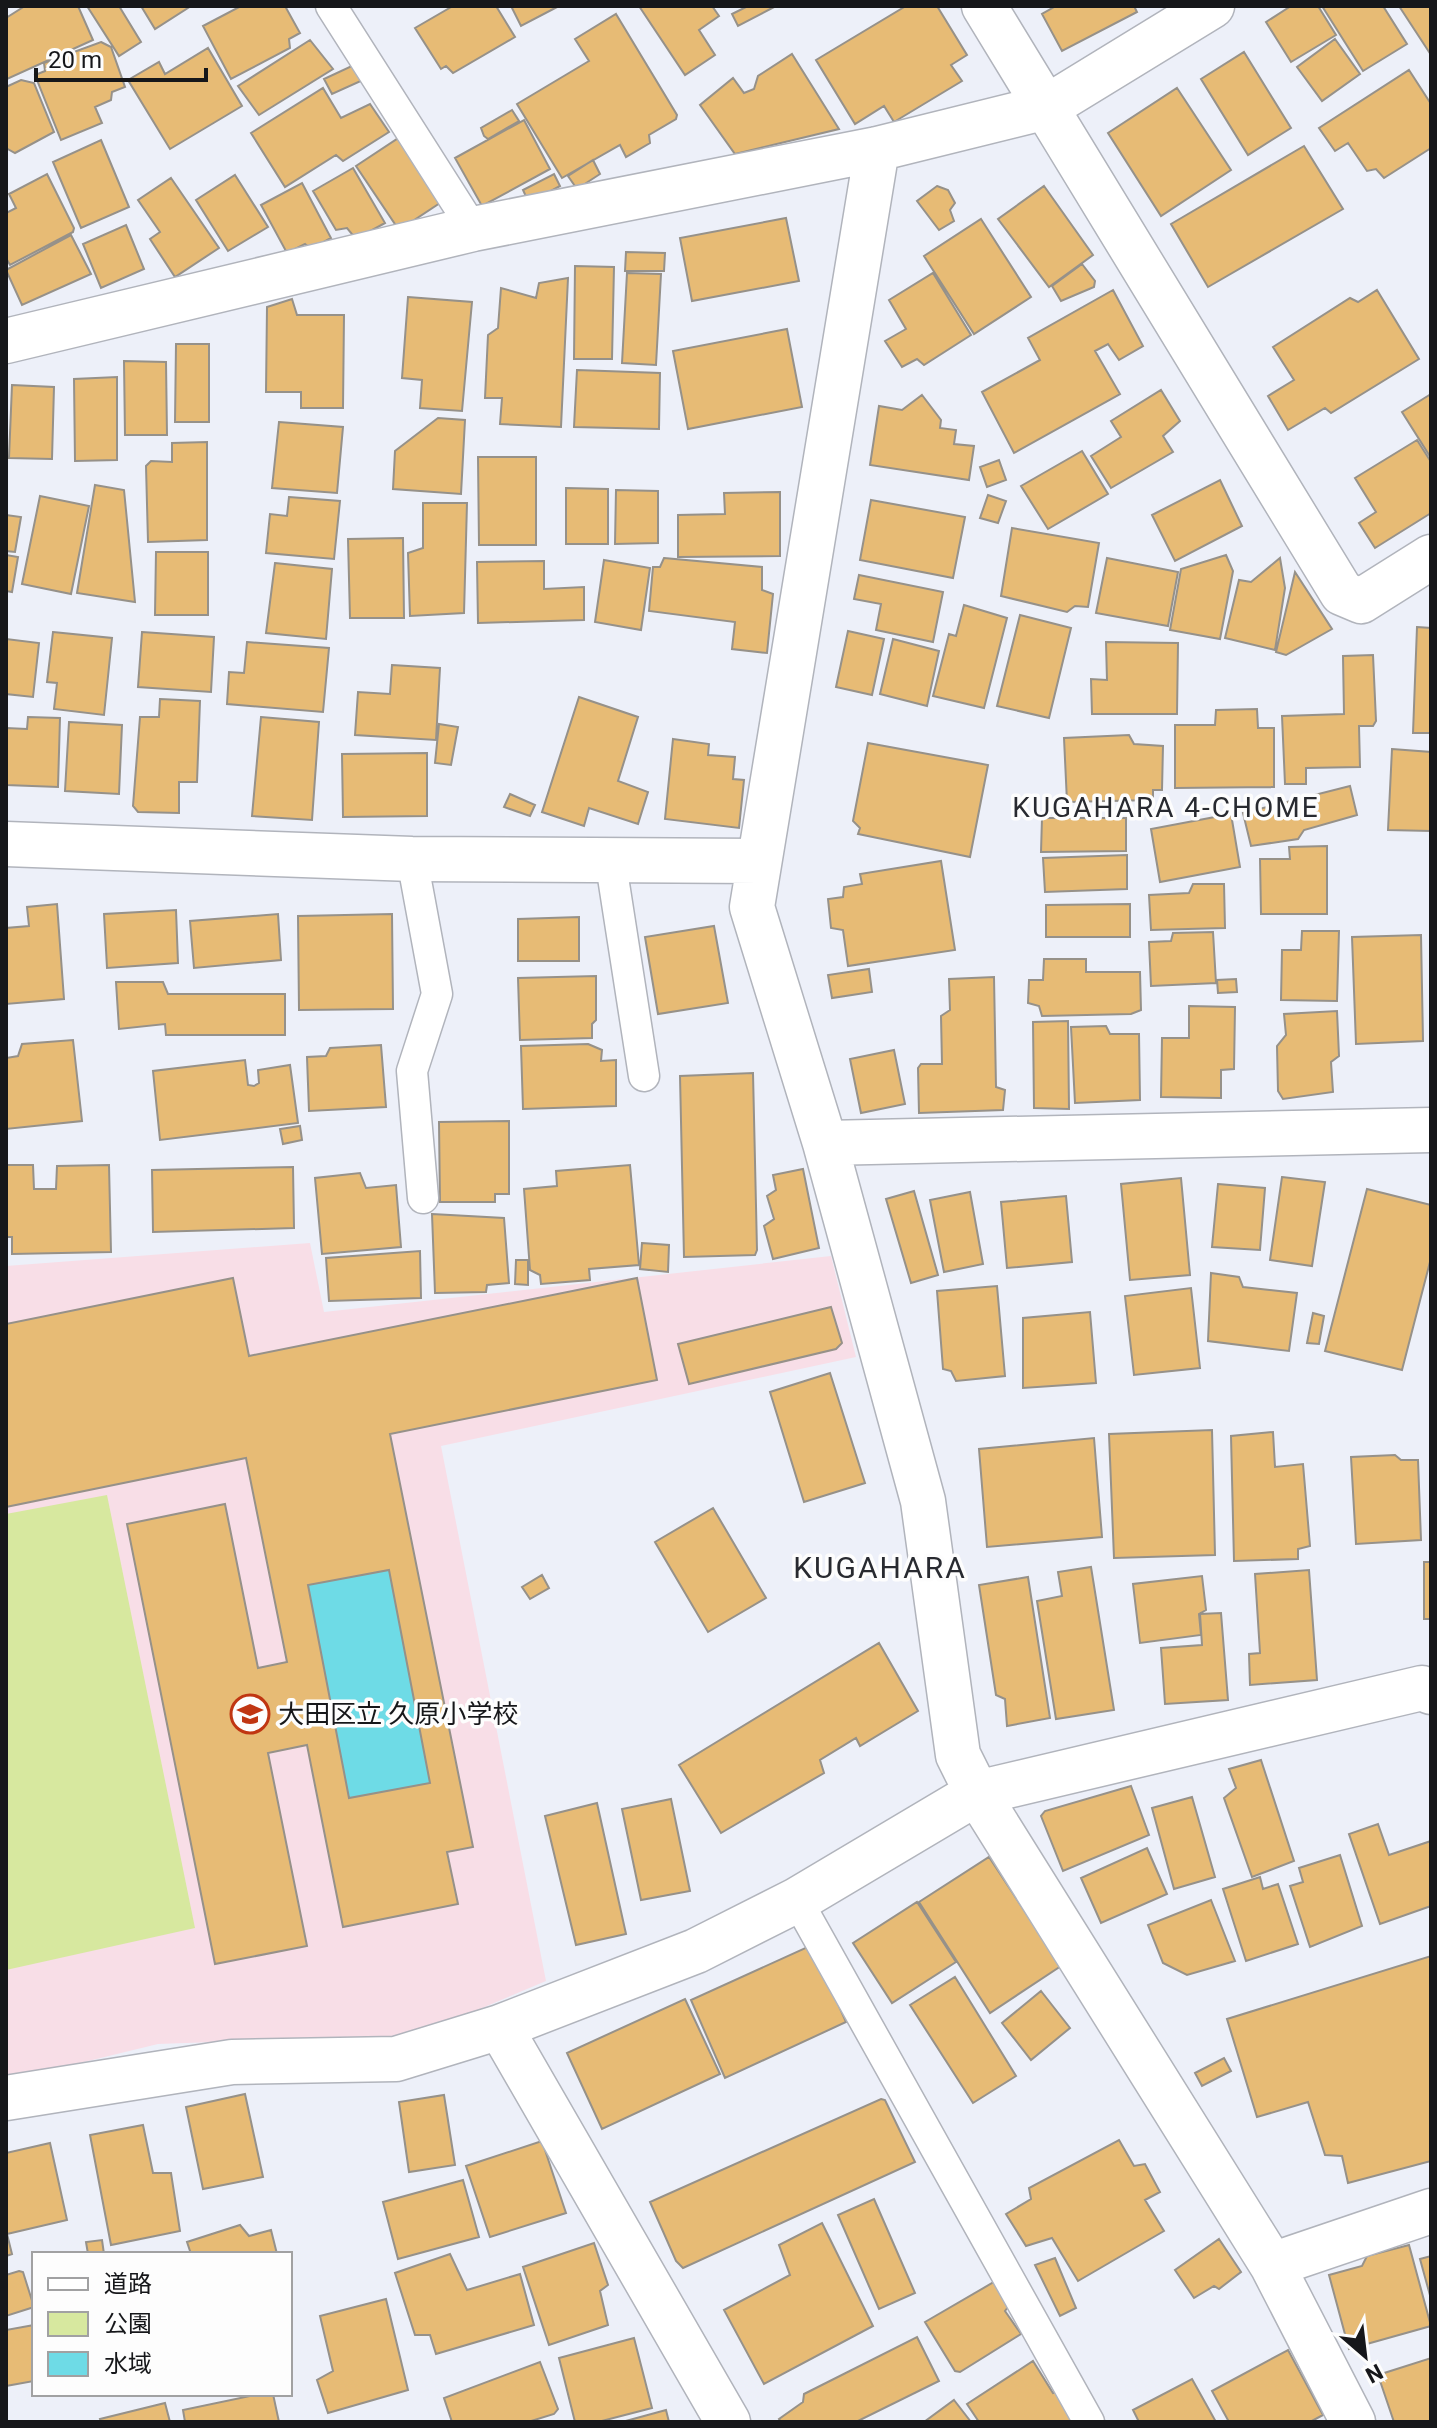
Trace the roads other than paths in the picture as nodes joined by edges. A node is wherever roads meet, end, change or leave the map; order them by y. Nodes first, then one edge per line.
1 (331, 6) edge
2 (984, 6) edge
3 (1212, 6) edge
4 (1047, 107) junction
5 (877, 149) junction
6 (473, 229) junction
7 (6, 341) edge
8 (1431, 557) edge
9 (6, 844) edge
10 (610, 858) junction
11 (412, 859) junction
12 (759, 861) junction
13 (644, 1076) dead end
14 (1431, 1130) edge
15 (825, 1143) junction
16 (423, 1198) dead end
17 (1431, 1692) edge
18 (977, 1793) junction
19 (797, 1900) junction
20 (500, 2027) junction
21 (6, 2098) edge
22 (1431, 2211) edge
23 (1272, 2265) junction
24 (728, 2422) edge
25 (1089, 2422) edge
26 (1353, 2422) edge

1 - 6 lane
2 - 4 street
3 - 4 street
4 - 5 street
4 - 8 street
5 - 6 street
5 - 12 street
6 - 7 street
9 - 11 street
10 - 11 street
10 - 12 street
10 - 13 lane
11 - 16 lane
12 - 15 street
14 - 15 street
15 - 18 street
17 - 18 street
18 - 19 street
18 - 23 street
19 - 20 street
19 - 25 lane
20 - 21 street
20 - 24 street
22 - 23 street
23 - 26 street

